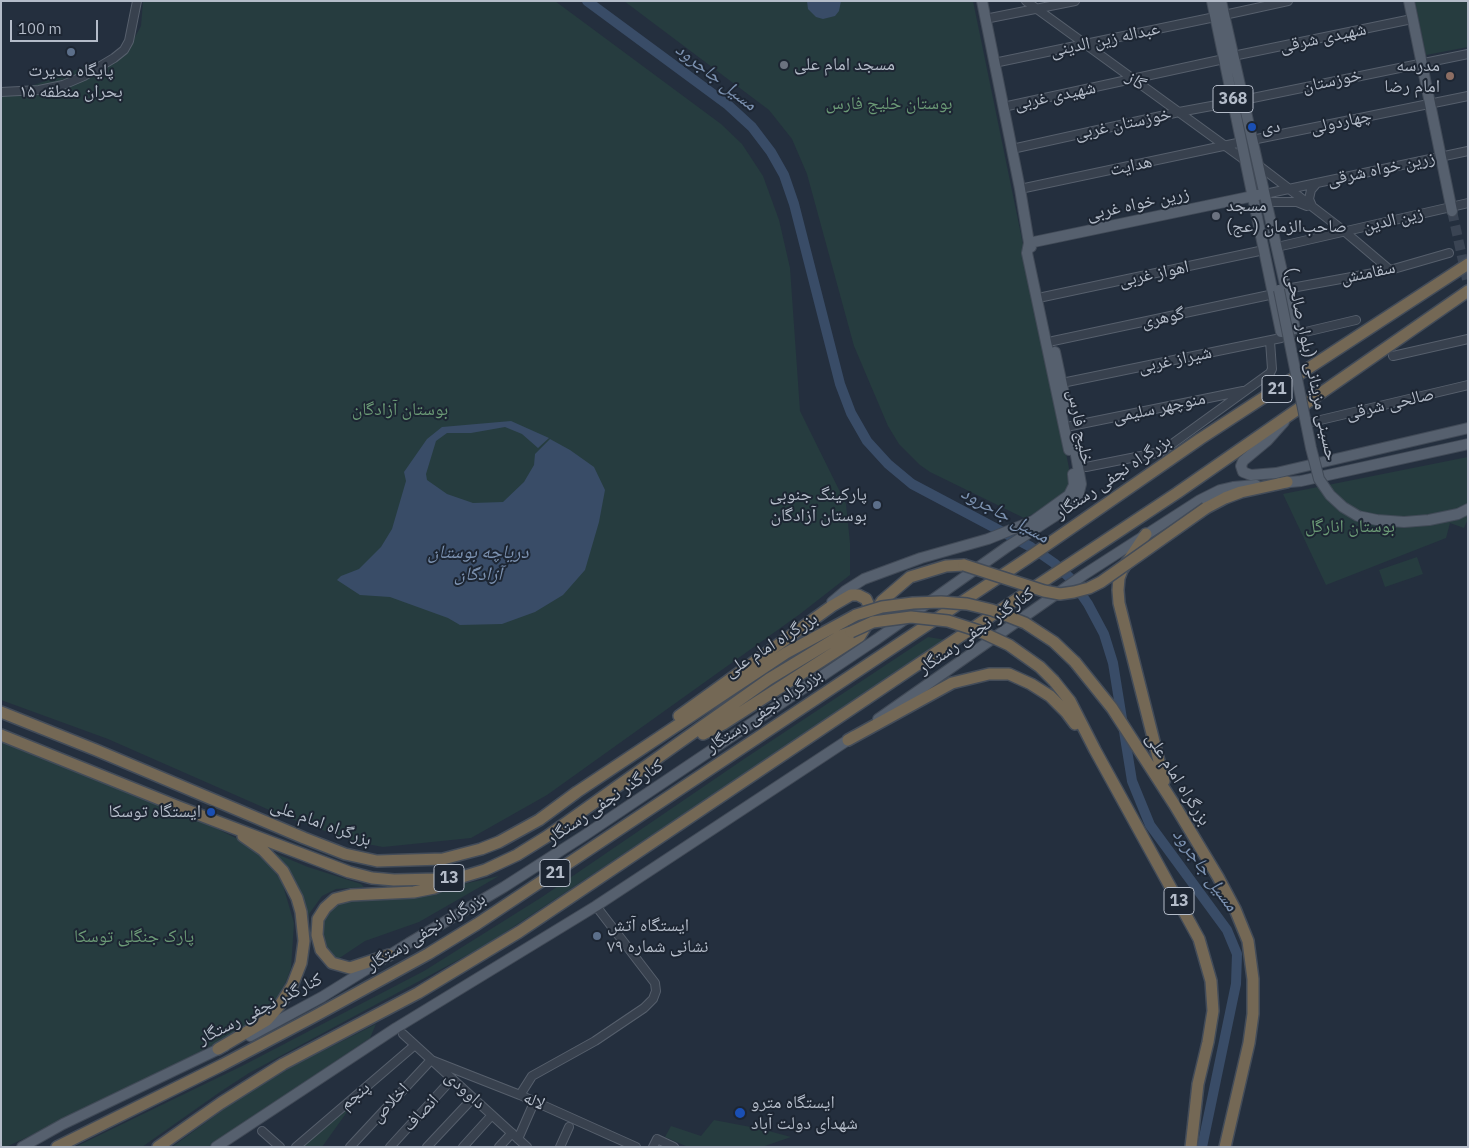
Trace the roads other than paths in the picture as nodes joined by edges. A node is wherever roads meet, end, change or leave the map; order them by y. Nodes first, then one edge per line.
1 (137, 1) edge
2 (982, 1) edge
3 (1026, 1) edge
4 (1075, 1) edge
5 (1212, 1) edge
6 (1222, 1) edge
7 (1288, 1) edge
8 (1409, 1) edge
9 (1036, 9) junction
10 (1220, 16) junction
11 (985, 19) junction
12 (1412, 19) junction
13 (1084, 44) junction
14 (1468, 54) edge
15 (1229, 58) junction
16 (994, 63) junction
17 (1422, 63) junction
18 (1133, 79) junction
19 (1, 92) edge
20 (1468, 96) edge
21 (1238, 101) junction
22 (1430, 104) junction
23 (1004, 107) junction
24 (1179, 112) junction
25 (1247, 141) junction
26 (1226, 147) junction
27 (1012, 149) junction
28 (1468, 151) edge
29 (1441, 156) junction
30 (1246, 161) junction
31 (1258, 165) junction
32 (1318, 183) junction
33 (1020, 189) junction
34 (1288, 189) junction
35 (1260, 201) junction
36 (1468, 203) edge
37 (1313, 208) junction
38 (1452, 209) junction
39 (1344, 232) junction
40 (1029, 243) junction
41 (1277, 247) junction
42 (1264, 250) junction
43 (1449, 252) dead end
44 (1468, 264) edge
45 (1390, 270) junction
46 (1279, 291) junction
47 (1468, 291) edge
48 (1043, 297) junction
49 (1356, 320) dead end
50 (1295, 329) junction
51 (1280, 332) junction
52 (1270, 340) junction
53 (1468, 340) edge
54 (1053, 341) junction
55 (1393, 356) dead end
56 (1062, 383) junction
57 (1468, 385) edge
58 (1246, 390) junction
59 (1291, 415) junction
60 (1312, 422) dead end
61 (1071, 426) joint
62 (1468, 428) edge
63 (1468, 444) edge
64 (1068, 445) junction
65 (1312, 464) junction
66 (1086, 467) dead end
67 (1316, 478) junction
68 (1287, 482) junction
69 (1468, 509) edge
70 (1146, 534) junction
71 (869, 621) junction
72 (800, 628) junction
73 (1, 712) edge
74 (1, 734) edge
75 (848, 740) junction
76 (1095, 750) junction
77 (668, 752) junction
78 (577, 792) junction
79 (1167, 792) junction
80 (230, 826) junction
81 (462, 877) junction
82 (596, 906) junction
83 (390, 955) junction
84 (403, 1034) dead end
85 (415, 1045) junction
86 (218, 1049) junction
87 (431, 1060) junction
88 (452, 1079) junction
89 (520, 1095) junction
90 (473, 1098) junction
91 (532, 1108) dead end
92 (492, 1115) junction
93 (187, 1126) junction
94 (570, 1127) dead end
95 (262, 1131) dead end
96 (515, 1136) junction
97 (655, 1143) edge
98 (22, 1147) edge
99 (57, 1147) edge
100 (158, 1147) edge
101 (165, 1147) edge
102 (216, 1147) edge
103 (280, 1147) edge
104 (296, 1147) edge
105 (350, 1147) edge
106 (390, 1147) edge
107 (427, 1147) edge
108 (463, 1147) edge
109 (500, 1147) edge
110 (527, 1147) edge
111 (560, 1147) edge
112 (636, 1147) edge
113 (674, 1147) edge
114 (1191, 1147) edge
115 (1225, 1147) edge

1 - 19 street
2 - 11 main road, خلیج فارس
3 - 9 street, گاز
4 - 9 street
5 - 10 main road, حسینی مزینانی (بلوار صالحی) / 368
6 - 10 main road, حسینی مزینانی (بلوار صالحی) / 368
7 - 10 street, عبداله زین الدینی
8 - 12 main road
9 - 11 street
9 - 13 street, گاز
10 - 13 street, عبداله زین الدینی
10 - 15 main road, حسینی مزینانی (بلوار صالحی) / 368
11 - 16 main road, خلیج فارس
12 - 15 street, شهیدی شرقی
12 - 17 main road
13 - 16 street, عبداله زین الدینی
13 - 18 street, گاز
14 - 17 street
15 - 18 street, شهیدی غربی
15 - 21 main road, حسینی مزینانی (بلوار صالحی) / 368
16 - 23 main road, خلیج فارس
17 - 21 street, خوزستان
17 - 22 main road
18 - 23 street, شهیدی غربی
18 - 24 street, گاز
20 - 22 street, چهاردولی
21 - 24 street, خوزستان غربی
21 - 25 main road, حسینی مزینانی (بلوار صالحی) / 368
22 - 25 street, چهاردولی
22 - 29 main road
23 - 27 main road, خلیج فارس
24 - 26 street, گاز
24 - 27 street, خوزستان غربی
25 - 26 street, هدایت
25 - 30 main road, حسینی مزینانی (بلوار صالحی) / 368
25 - 31 main road, حسینی مزینانی (بلوار صالحی) / 368
26 - 30 street, گاز
26 - 33 street, هدایت
27 - 33 main road, خلیج فارس
28 - 29 street, زرین خواه شرقی
29 - 32 street, زرین خواه شرقی
29 - 38 main road
30 - 35 main road, حسینی مزینانی (بلوار صالحی) / 368
31 - 34 street
31 - 35 main road, حسینی مزینانی (بلوار صالحی) / 368
32 - 34 street, زرین خواه شرقی
32 - 37 street
33 - 40 main road, خلیج فارس
34 - 35 street, زرین خواه شرقی
34 - 37 street
35 - 37 street
35 - 40 main road, زرین خواه غربی
35 - 41 main road, حسینی مزینانی (بلوار صالحی)
35 - 42 main road, حسینی مزینانی (بلوار صالحی) / 368
35 - 46 main road, حسینی مزینانی (بلوار صالحی) / 368
36 - 38 street, زین الدین
37 - 39 street
38 - 39 street, زین الدین
39 - 41 street, زین الدین
39 - 45 street
40 - 48 main road, خلیج فارس
40 - 64 main road, خلیج فارس
41 - 46 main road, حسینی مزینانی (بلوار صالحی)
42 - 46 main road, حسینی مزینانی (بلوار صالحی) / 368
42 - 48 street, اهواز غربی
43 - 45 street, سقامنش
44 - 99 highway, بزرگراه نجفی رستگار / 21
45 - 46 street, سقامنش
46 - 50 main road, حسینی مزینانی (بلوار صالحی)
46 - 51 main road, حسینی مزینانی (بلوار صالحی) / 368
46 - 54 street, گوهری
46 - 69 main road, حسینی مزینانی (بلوار صالحی) / 368, bridge
47 - 59 highway, 21
48 - 54 main road, خلیج فارس
49 - 50 street
50 - 51 main road
51 - 52 street, شیراز غربی
52 - 56 street, شیراز غربی
52 - 58 street
53 - 55 street
54 - 56 main road, خلیج فارس
56 - 61 main road, خلیج فارس
57 - 60 street, صالحی شرقی
58 - 61 street, منوچهر سلیمی
58 - 66 street
59 - 65 main road
59 - 93 highway, 21
62 - 65 main road
63 - 67 main road, کنارگذر نجفی رستگار
64 - 72 main road, خلیج فارس
64 - 83 main road, کنارگذر نجفی رستگار
65 - 67 main road
67 - 68 main road, کنارگذر نجفی رستگار
68 - 70 main road, کنارگذر نجفی رستگار
68 - 71 highway, bridge
70 - 75 main road, کنارگذر نجفی رستگار
70 - 79 highway
71 - 72 highway
71 - 77 highway
72 - 78 highway
73 - 78 highway, بزرگراه امام علی / 13
74 - 80 highway, بزرگراه امام علی / 13
75 - 76 highway
75 - 82 main road, کنارگذر نجفی رستگار
76 - 77 highway, بزرگراه امام علی / 13, bridge
76 - 114 highway, بزرگراه امام علی / 13
77 - 81 highway, بزرگراه امام علی / 13
78 - 79 highway, بزرگراه امام علی / 13, bridge
79 - 115 highway, بزرگراه امام علی / 13
80 - 81 highway, بزرگراه امام علی / 13
80 - 86 highway
81 - 83 highway
82 - 89 street
82 - 102 main road, کنارگذر نجفی رستگار
83 - 86 main road, کنارگذر نجفی رستگار
84 - 85 street, داوودی
85 - 87 street, داوودی
85 - 104 street, پنجم
86 - 98 main road, کنارگذر نجفی رستگار
87 - 88 street, داوودی
87 - 89 street, لاله
87 - 105 street, اخلاص
88 - 90 street, داوودی
88 - 106 street, انصاف
89 - 112 street, لاله
90 - 92 street, داوودی
90 - 107 street
91 - 96 street
92 - 96 street, داوودی
92 - 108 street
93 - 100 highway, 21
93 - 101 highway
94 - 111 street
95 - 103 street
96 - 109 street
96 - 110 street, داوودی
97 - 113 street

